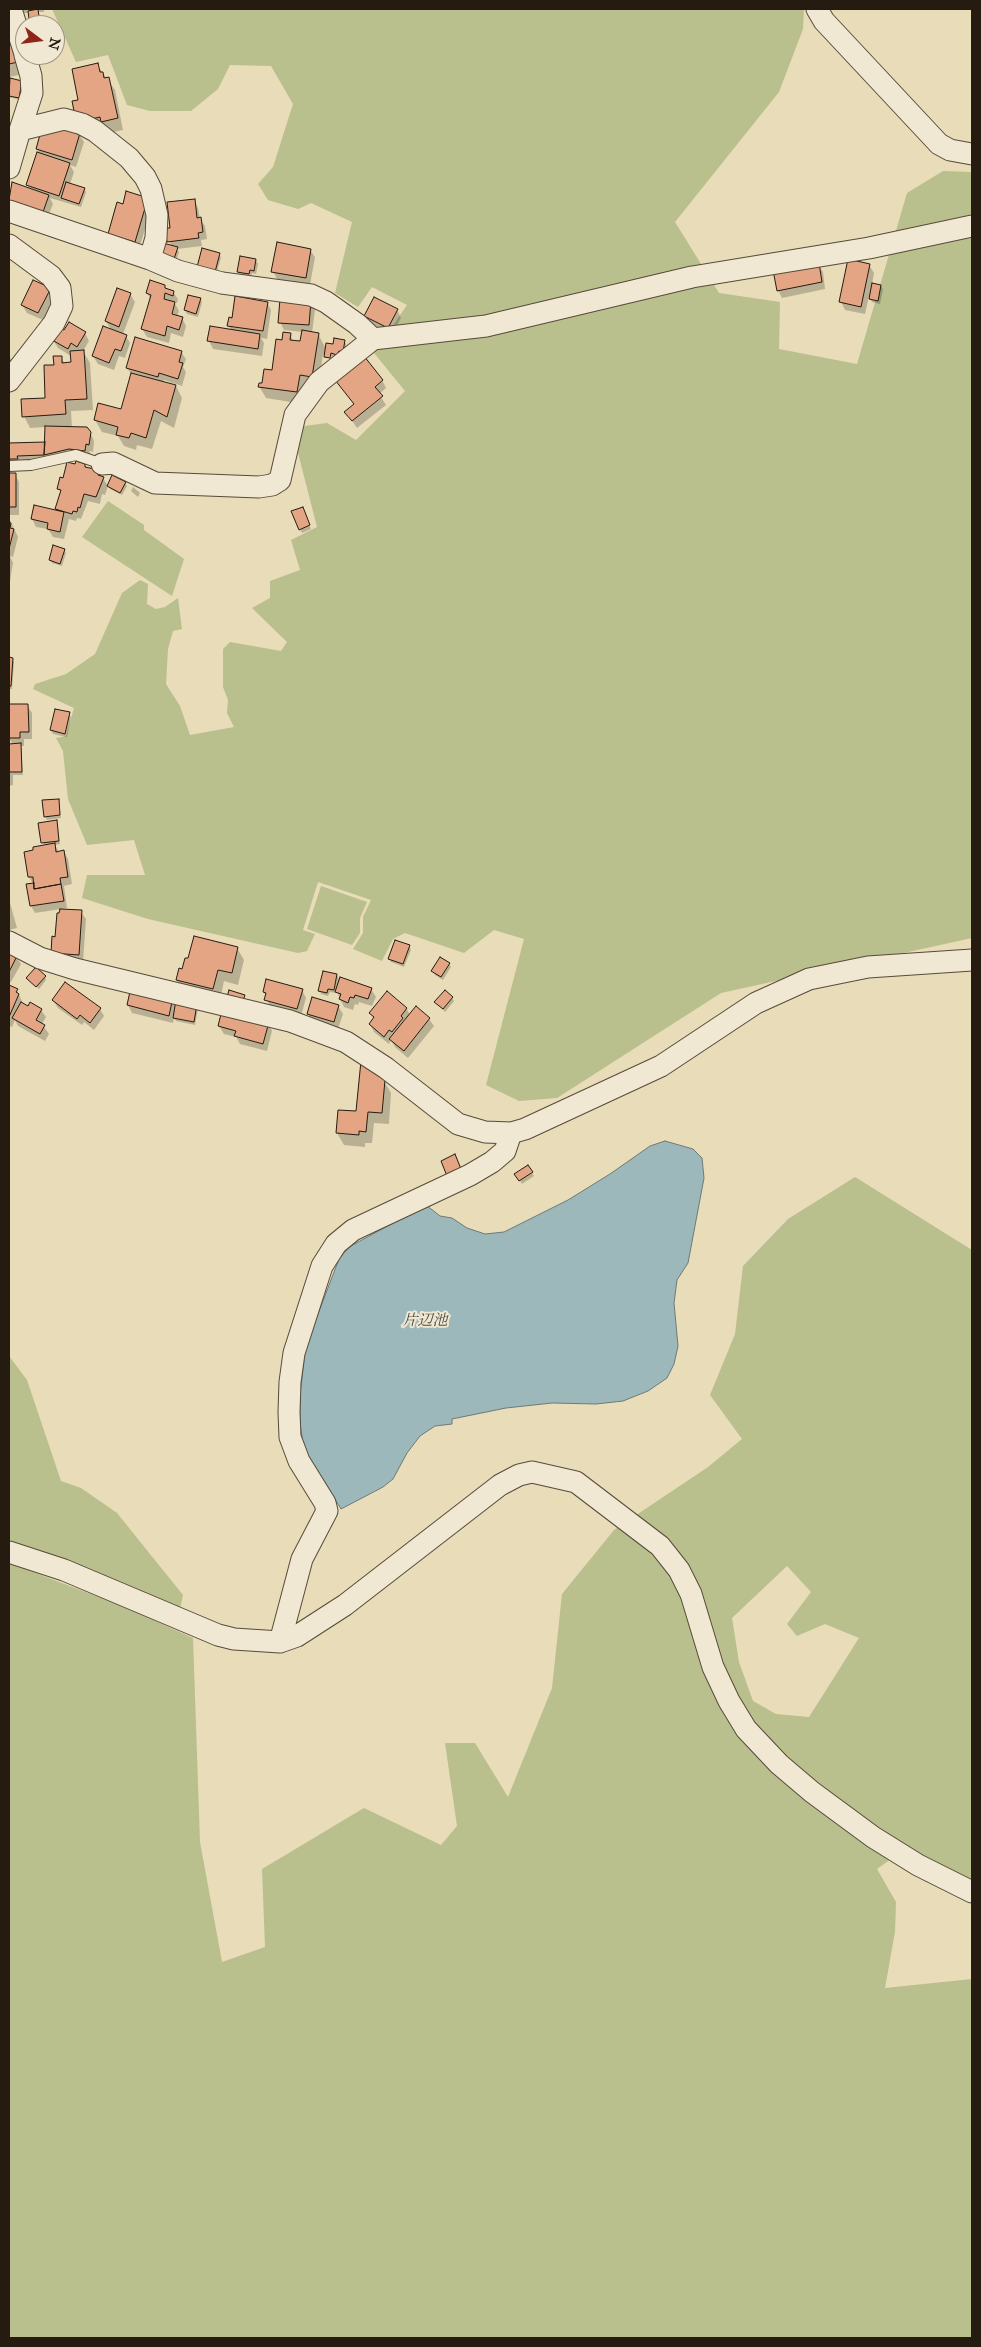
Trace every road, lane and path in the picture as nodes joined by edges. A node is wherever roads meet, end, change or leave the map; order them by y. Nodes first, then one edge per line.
1 (11, 9) edge
2 (817, 9) edge
3 (15, 22) edge
4 (28, 65) edge
5 (20, 130) junction
6 (972, 154) edge
7 (9, 168) edge
8 (9, 211) edge
9 (972, 226) edge
10 (9, 245) edge
11 (150, 258) junction
12 (373, 339) junction
13 (9, 381) edge
14 (102, 464) joint
15 (9, 466) edge
16 (9, 942) edge
17 (972, 960) edge
18 (511, 1133) junction
19 (9, 1552) edge
20 (280, 1642) junction
21 (972, 1892) edge

1 - 3 street
2 - 6 street
4 - 5 street
5 - 7 street
5 - 11 street
8 - 11 street
9 - 12 street
10 - 13 street
11 - 12 street
12 - 14 street
14 - 15 lane
16 - 18 street
17 - 18 street
18 - 20 street
19 - 20 street
20 - 21 street

